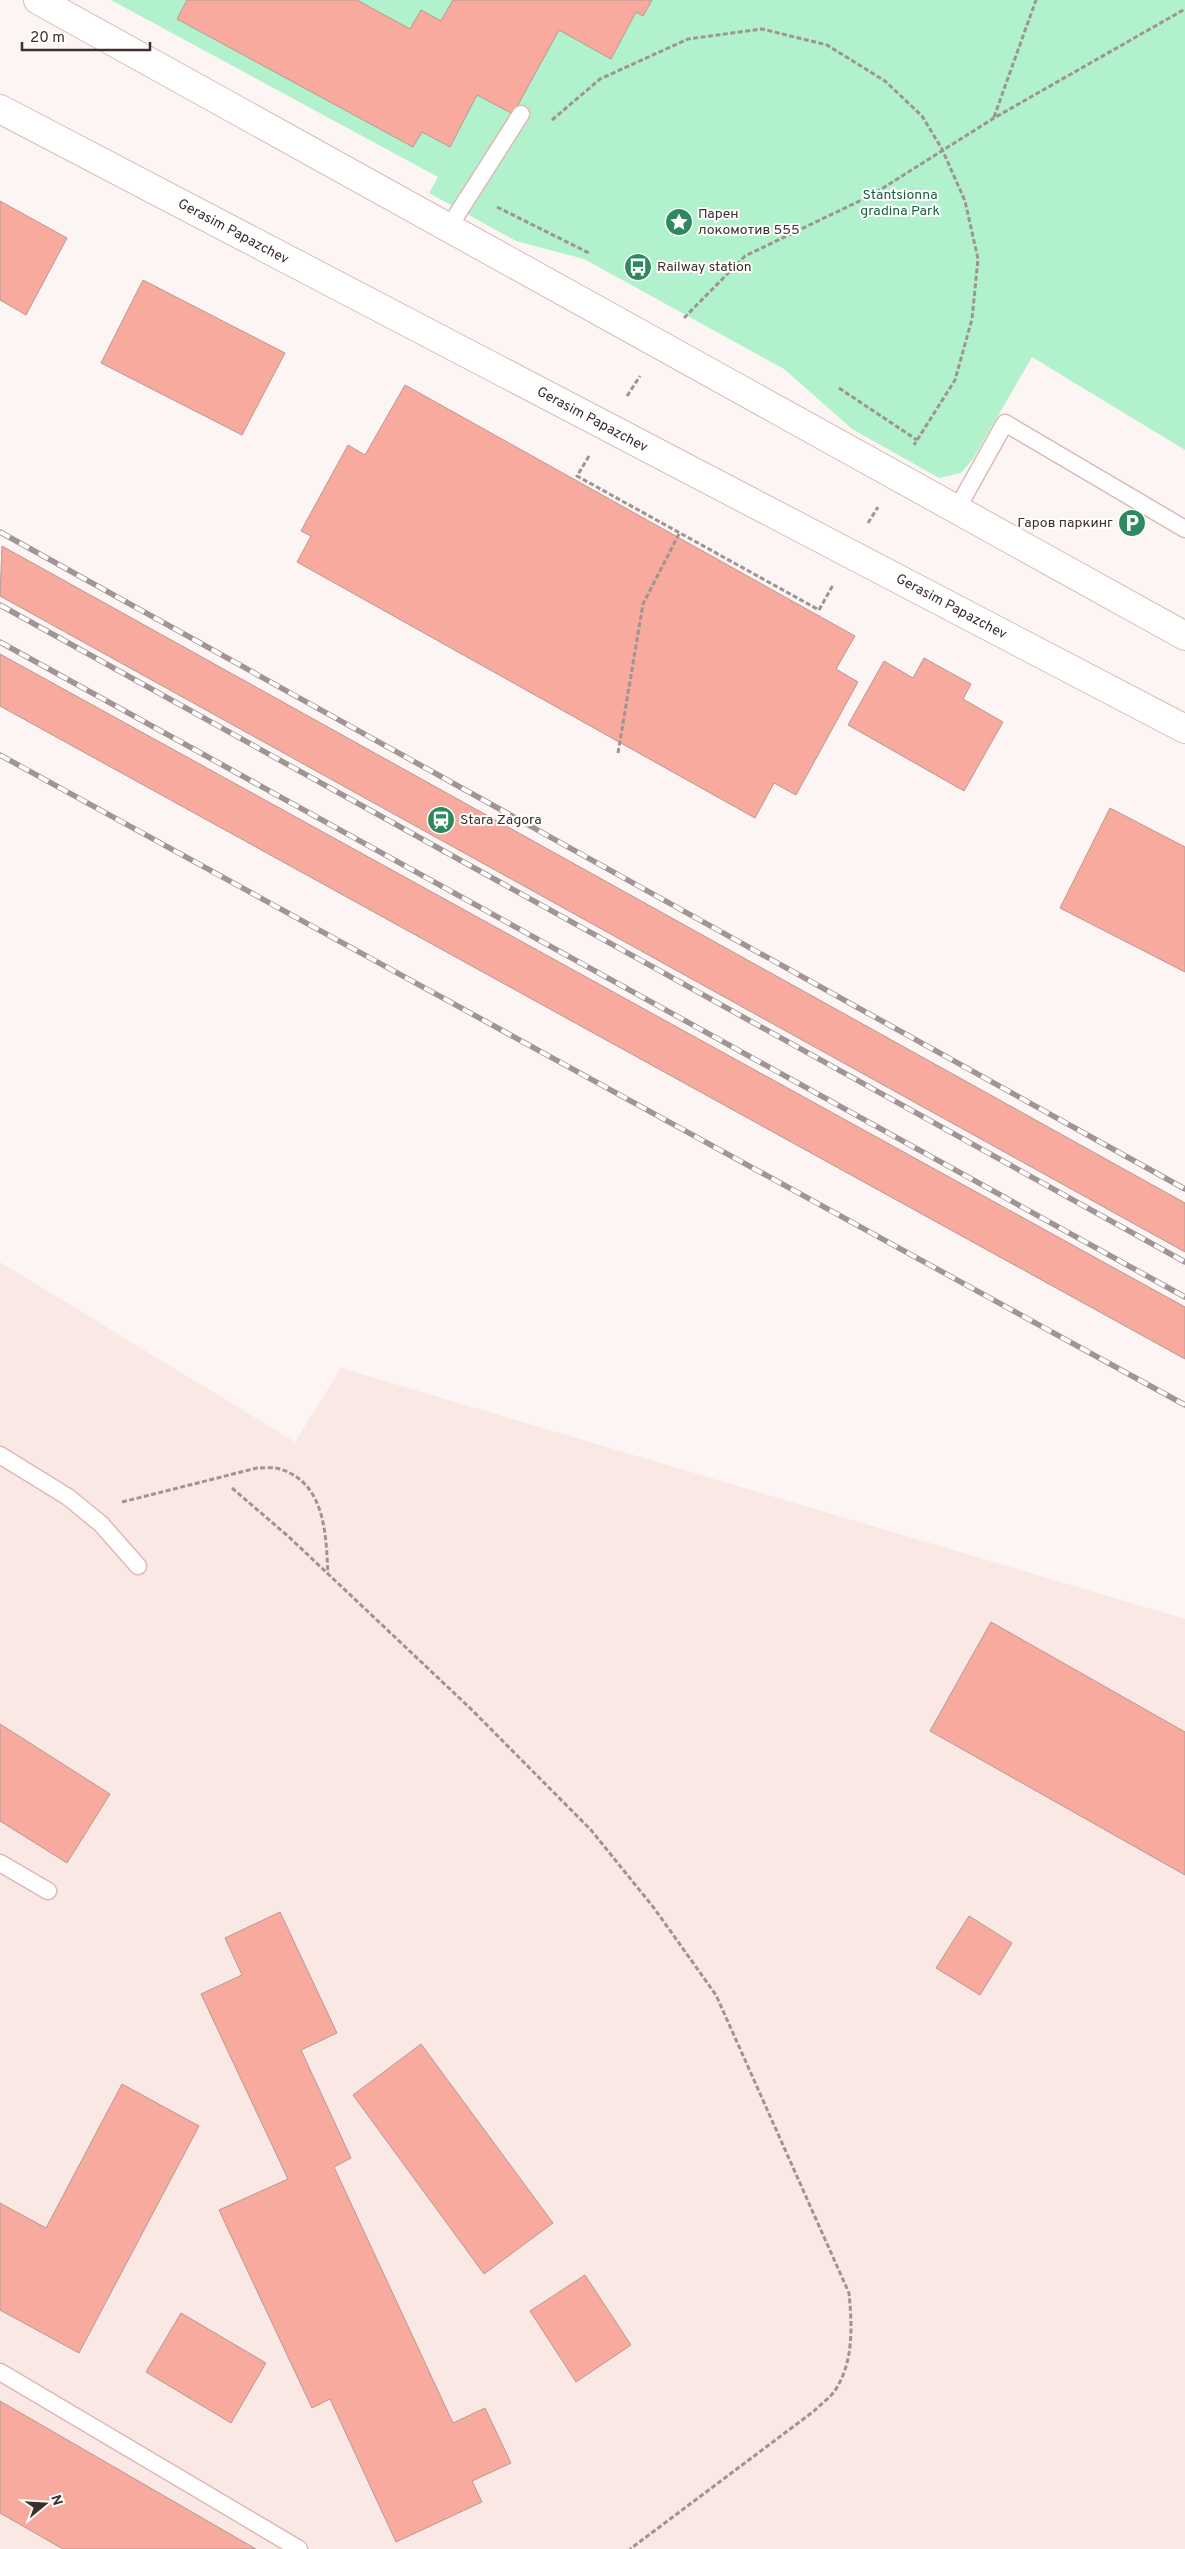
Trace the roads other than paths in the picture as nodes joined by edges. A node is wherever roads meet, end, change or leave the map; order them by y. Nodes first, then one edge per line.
1 (38, 0) edge
2 (0, 109) edge
3 (520, 114) dead end
4 (460, 233) junction
5 (957, 509) junction
6 (1185, 529) edge
7 (1185, 636) edge
8 (1185, 729) edge
9 (0, 1455) edge
10 (138, 1566) dead end
11 (0, 1863) edge
12 (48, 1891) dead end
13 (0, 2372) edge
14 (299, 2549) edge

1 - 4 street
2 - 8 street, Gerasim Papazchev
3 - 4 lane
4 - 5 street
5 - 6 lane
5 - 7 street
9 - 10 lane
11 - 12 lane
13 - 14 lane

